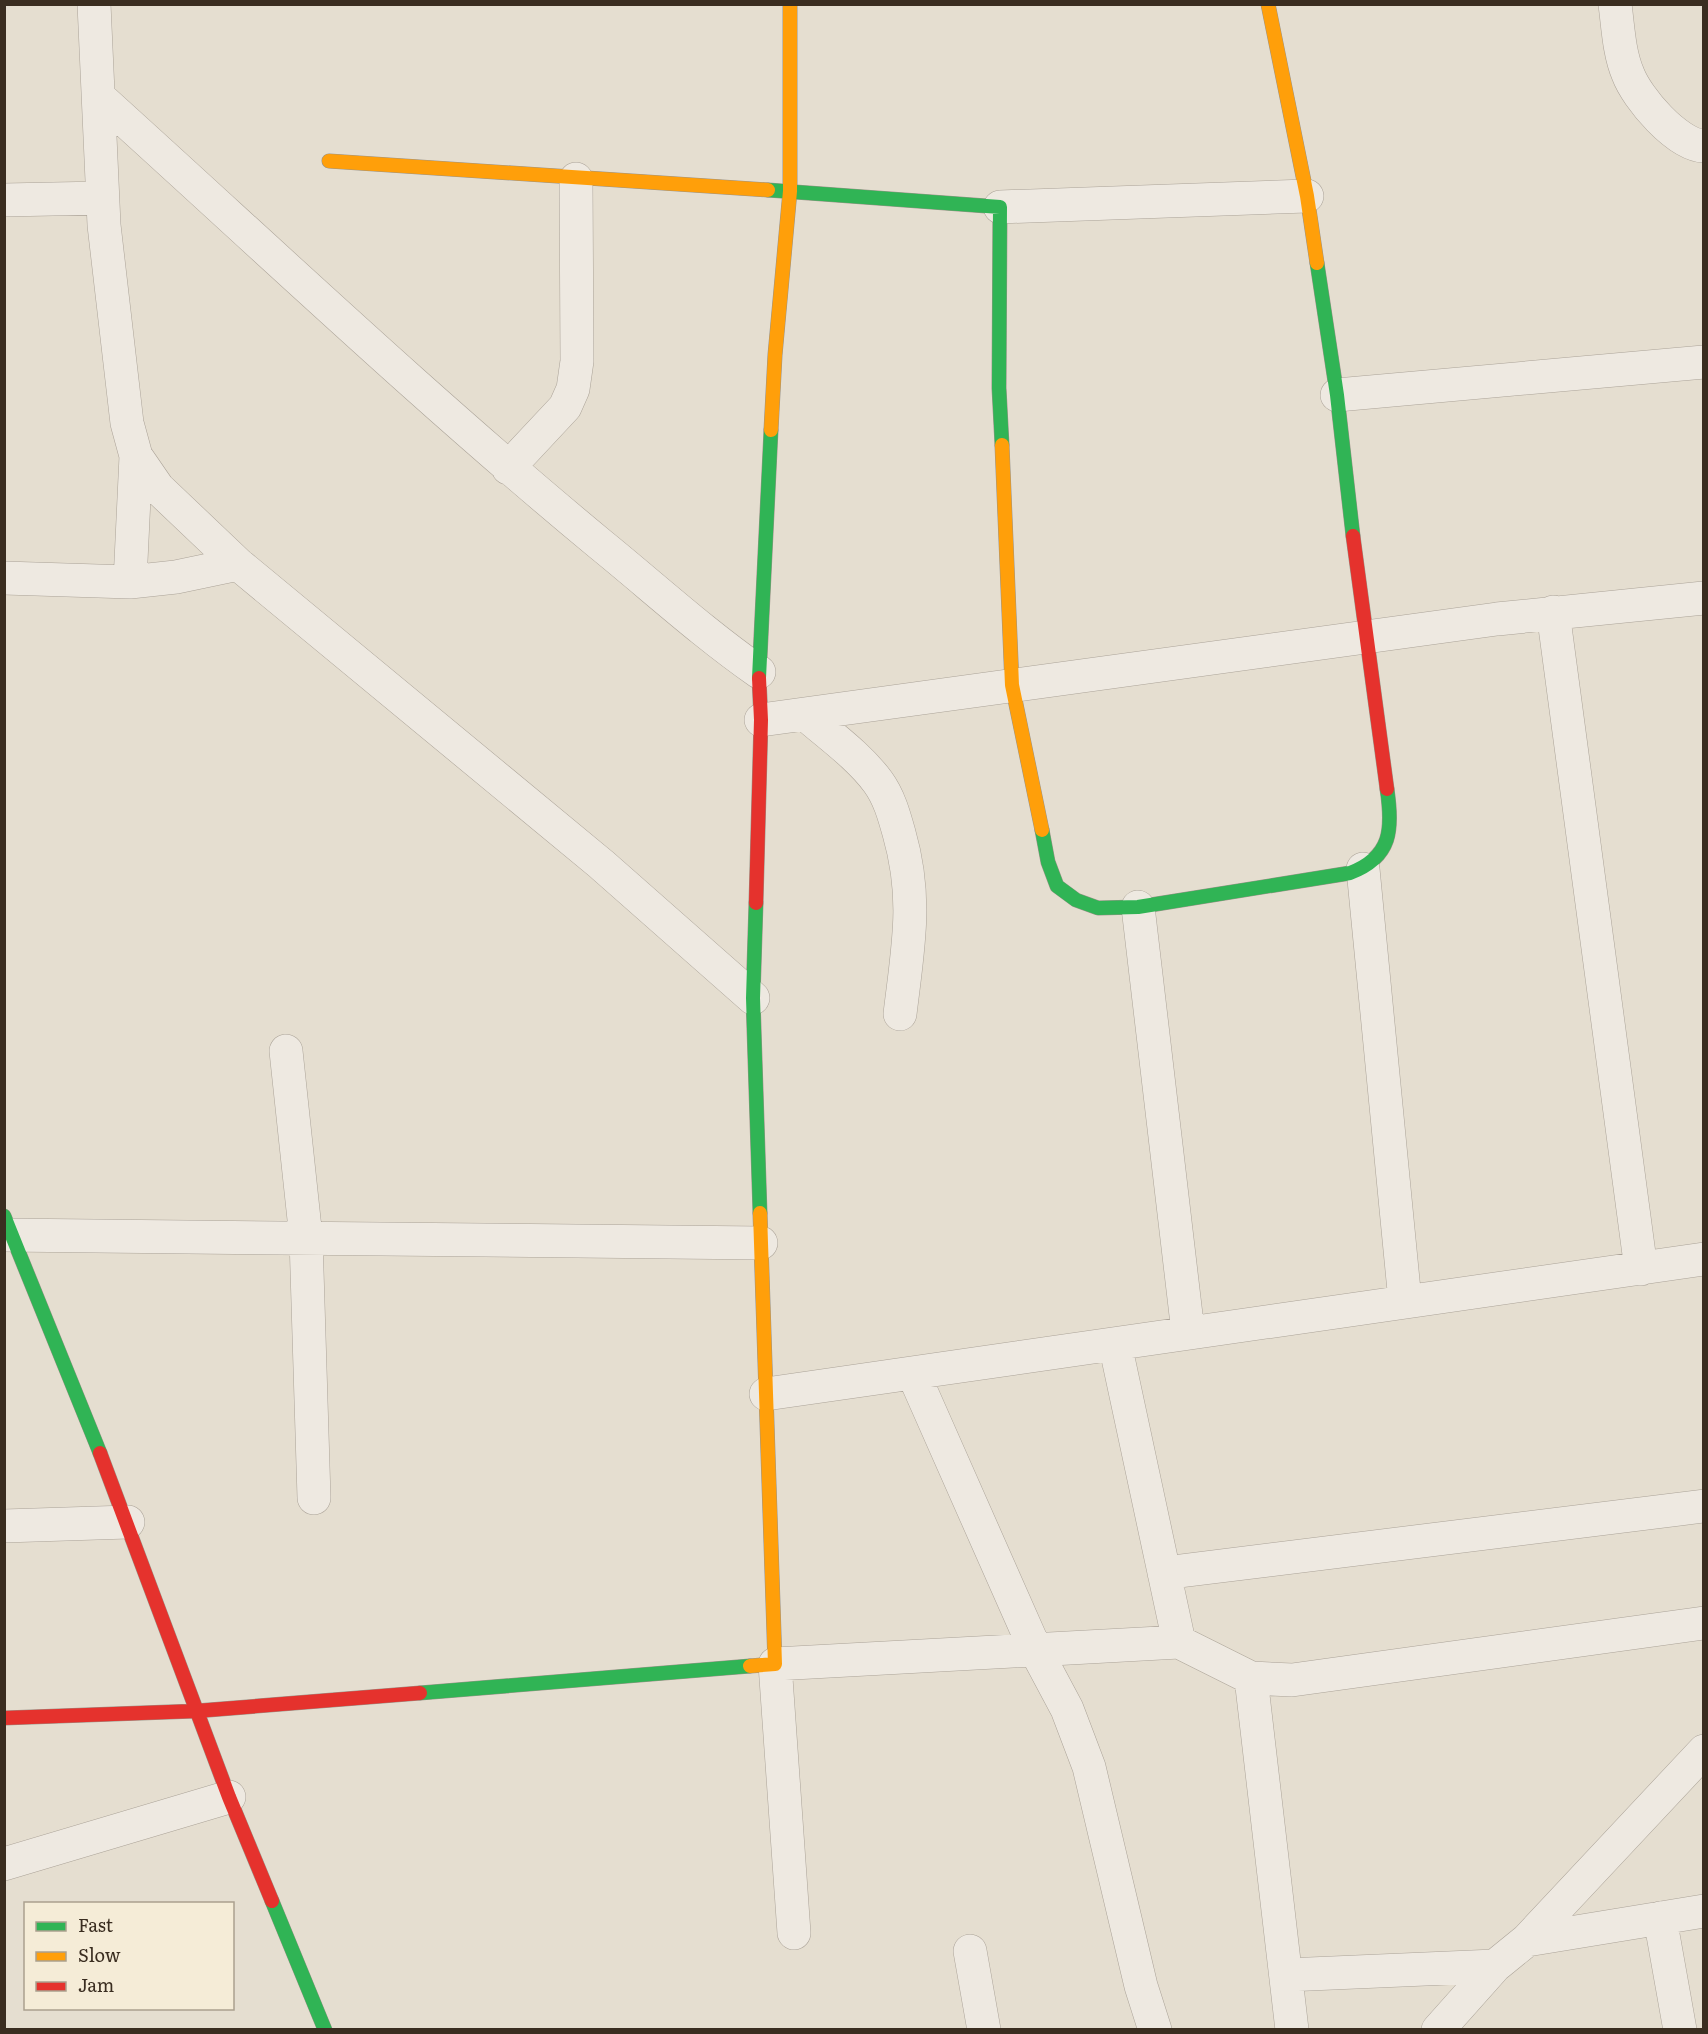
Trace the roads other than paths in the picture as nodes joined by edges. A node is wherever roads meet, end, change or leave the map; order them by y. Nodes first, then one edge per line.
1 (94, 4) edge
2 (790, 4) edge
3 (1268, 4) edge
4 (1615, 4) edge
5 (99, 97) junction
6 (1704, 146) edge
7 (328, 161) dead end
8 (576, 179) junction
9 (790, 191) junction
10 (1307, 196) junction
11 (102, 198) junction
12 (4, 200) edge
13 (1000, 207) junction
14 (1704, 362) edge
15 (1337, 395) junction
16 (136, 456) junction
17 (508, 468) junction
18 (238, 564) junction
19 (4, 578) edge
20 (130, 582) junction
21 (1704, 598) edge
22 (1553, 612) junction
23 (1365, 637) junction
24 (759, 672) junction
25 (1012, 685) junction
26 (805, 714) junction
27 (761, 720) junction
28 (1363, 869) junction
29 (1138, 907) junction
30 (753, 998) junction
31 (900, 1014) dead end
32 (286, 1051) dead end
33 (8, 1228) edge
34 (306, 1238) junction
35 (761, 1243) junction
36 (1704, 1259) edge
37 (1641, 1269) junction
38 (1405, 1301) junction
39 (1188, 1332) junction
40 (1115, 1344) junction
41 (913, 1373) junction
42 (766, 1394) junction
43 (314, 1498) dead end
44 (1704, 1506) edge
45 (128, 1522) junction
46 (4, 1526) edge
47 (1164, 1573) junction
48 (1704, 1623) edge
49 (1179, 1642) junction
50 (1035, 1649) junction
51 (775, 1664) junction
52 (1251, 1678) junction
53 (196, 1711) junction
54 (4, 1718) edge
55 (1704, 1751) edge
56 (230, 1797) junction
57 (4, 1864) edge
58 (1704, 1911) edge
59 (1660, 1918) junction
60 (794, 1933) dead end
61 (1527, 1940) junction
62 (970, 1951) dead end
63 (1495, 1966) junction
64 (1286, 1975) junction
65 (325, 2030) edge
66 (984, 2030) edge
67 (1155, 2030) edge
68 (1292, 2030) edge
69 (1438, 2030) edge
70 (1680, 2030) edge

1 - 5 street
2 - 9 street
3 - 10 street
4 - 6 street
5 - 11 street
5 - 17 street
7 - 8 street
8 - 9 street
8 - 17 street
9 - 13 street
9 - 24 street
10 - 13 street
10 - 15 street
11 - 12 street
11 - 16 street
13 - 25 street
14 - 15 street
15 - 23 street
16 - 18 street
16 - 20 street
17 - 24 street
18 - 20 street
18 - 30 street
19 - 20 street
21 - 22 street
22 - 23 street
22 - 37 street
23 - 25 street
23 - 28 street
24 - 27 street
25 - 26 street
25 - 29 street
26 - 27 street
26 - 31 street
27 - 30 street
28 - 29 street
28 - 38 street
29 - 39 street
30 - 35 street
32 - 34 street
33 - 34 street
33 - 45 street
34 - 35 street
34 - 43 street
35 - 42 street
36 - 37 street
37 - 38 street
38 - 39 street
39 - 40 street
40 - 41 street
40 - 47 street
41 - 42 street
41 - 50 street
42 - 51 street
44 - 47 street
45 - 46 street
45 - 53 street
47 - 49 street
48 - 52 street
49 - 50 street
49 - 52 street
50 - 51 street
50 - 67 street
51 - 53 street
51 - 60 street
52 - 64 street
53 - 54 street
53 - 56 street
55 - 61 street
56 - 57 street
56 - 65 street
58 - 59 street
59 - 61 street
59 - 70 street
61 - 63 street
62 - 66 street
63 - 64 street
63 - 69 street
64 - 68 street

